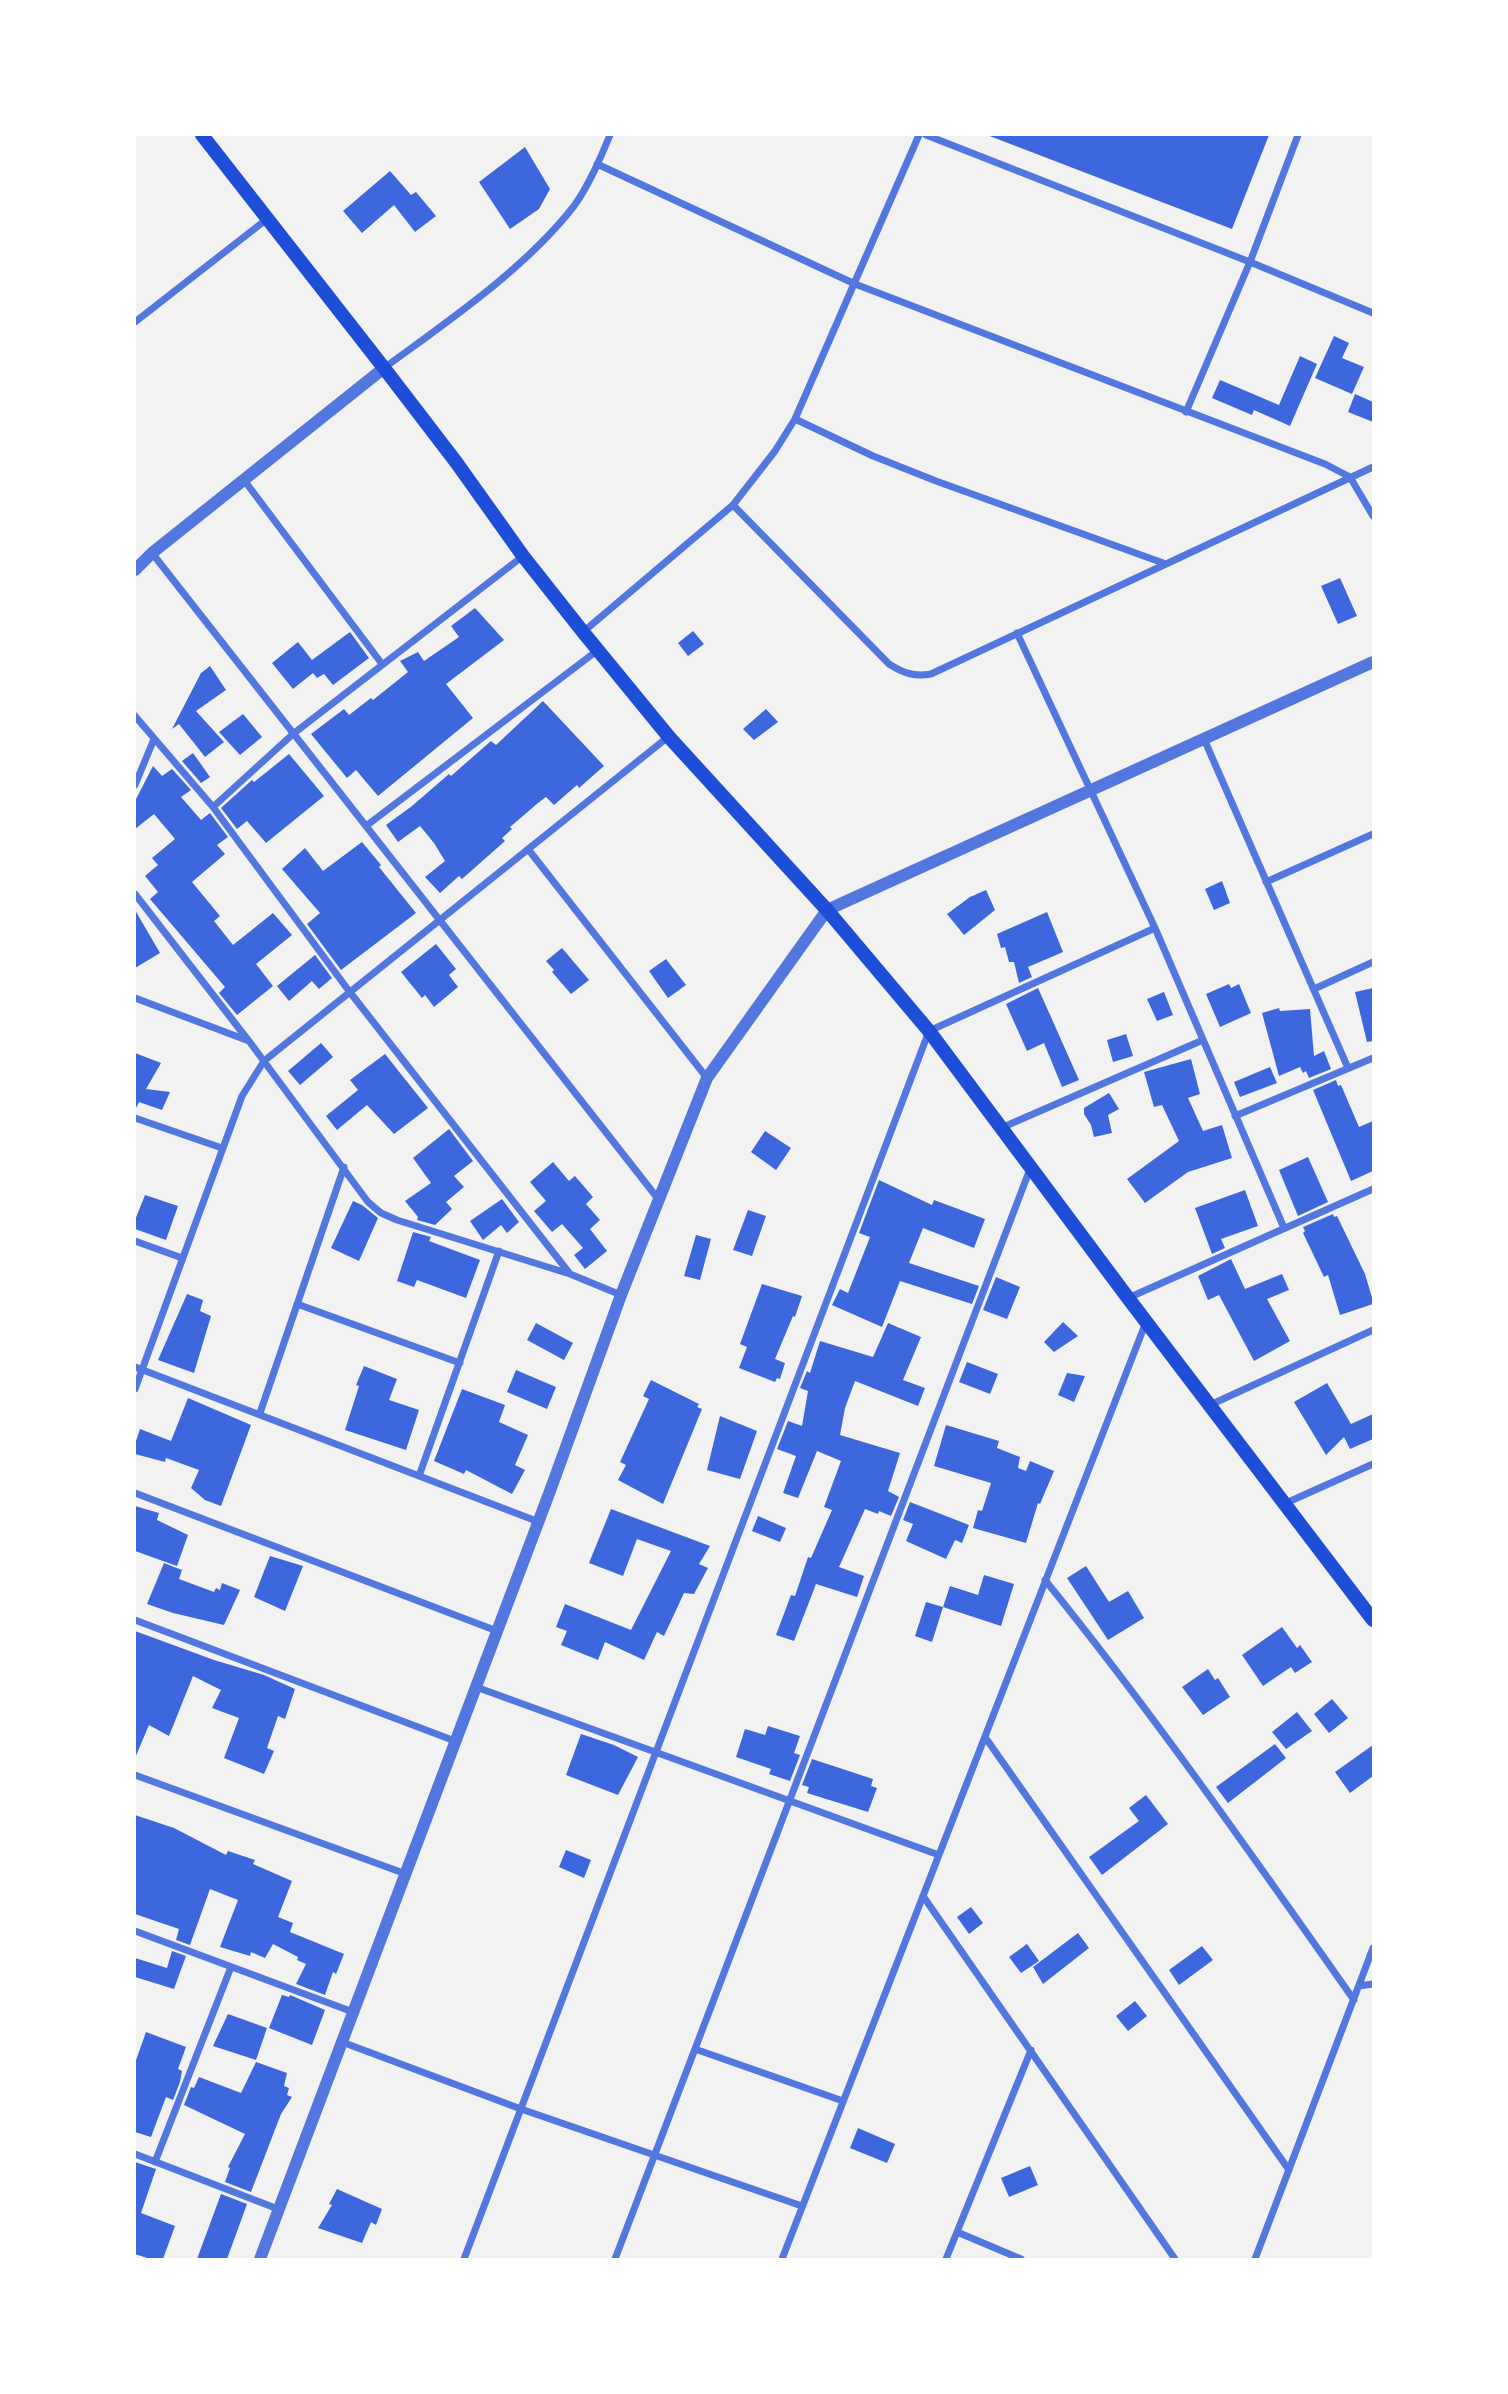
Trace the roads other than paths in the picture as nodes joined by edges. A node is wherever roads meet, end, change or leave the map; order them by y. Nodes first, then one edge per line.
1 (202, 135) edge
2 (610, 135) edge
3 (919, 135) edge
4 (926, 135) edge
5 (1298, 135) edge
6 (597, 164) junction
7 (267, 219) junction
8 (1251, 262) junction
9 (855, 284) junction
10 (1373, 313) edge
11 (135, 322) edge
12 (384, 368) junction
13 (1186, 412) junction
14 (795, 419) junction
15 (1373, 467) edge
16 (1350, 477) junction
17 (244, 480) junction
18 (733, 505) junction
19 (1373, 516) edge
20 (152, 553) junction
21 (523, 556) junction
22 (1166, 564) junction
23 (135, 570) edge
24 (583, 632) junction
25 (1017, 633) junction
26 (598, 650) junction
27 (1373, 662) edge
28 (382, 664) junction
29 (135, 716) edge
30 (293, 734) junction
31 (669, 737) junction
32 (154, 739) junction
33 (1203, 739) junction
34 (135, 785) edge
35 (1092, 790) junction
36 (213, 807) junction
37 (366, 826) junction
38 (1373, 834) edge
39 (528, 849) junction
40 (1266, 882) junction
41 (135, 894) edge
42 (827, 910) junction
43 (440, 920) junction
44 (1155, 928) junction
45 (1373, 962) edge
46 (1314, 989) junction
47 (349, 991) junction
48 (135, 998) edge
49 (929, 1031) junction
50 (1203, 1040) junction
51 (249, 1041) junction
52 (1373, 1058) edge
53 (264, 1061) junction
54 (1348, 1068) junction
55 (707, 1079) junction
56 (1235, 1116) junction
57 (135, 1118) edge
58 (1001, 1128) junction
59 (222, 1148) junction
60 (344, 1167) junction
61 (1030, 1168) junction
62 (1373, 1189) edge
63 (659, 1200) junction
64 (1284, 1228) junction
65 (135, 1241) edge
66 (499, 1251) junction
67 (182, 1258) junction
68 (570, 1274) junction
69 (621, 1295) junction
70 (1128, 1298) junction
71 (297, 1304) junction
72 (1146, 1321) junction
73 (1373, 1330) edge
74 (460, 1363) junction
75 (138, 1368) edge
76 (135, 1388) edge
77 (1210, 1405) junction
78 (260, 1413) junction
79 (1373, 1464) edge
80 (419, 1476) junction
81 (135, 1493) edge
82 (1286, 1503) junction
83 (539, 1522) junction
84 (1045, 1580) junction
85 (1372, 1615) edge
86 (135, 1620) edge
87 (498, 1631) junction
88 (476, 1687) junction
89 (985, 1737) junction
90 (456, 1741) junction
91 (656, 1752) junction
92 (135, 1775) edge
93 (789, 1801) junction
94 (939, 1855) junction
95 (405, 1874) junction
96 (923, 1896) junction
97 (135, 1931) edge
98 (1373, 1948) edge
99 (230, 1967) junction
100 (1373, 1984) edge
101 (1359, 1986) junction
102 (1354, 2000) junction
103 (353, 2012) junction
104 (342, 2042) junction
105 (695, 2049) junction
106 (1031, 2050) junction
107 (843, 2101) junction
108 (521, 2109) junction
109 (135, 2154) edge
110 (654, 2155) junction
111 (155, 2162) junction
112 (1289, 2170) junction
113 (802, 2206) junction
114 (278, 2209) junction
115 (957, 2232) junction
116 (260, 2259) edge
117 (464, 2259) edge
118 (615, 2259) edge
119 (782, 2259) edge
120 (946, 2259) edge
121 (1021, 2259) edge
122 (1175, 2259) edge
123 (1255, 2259) edge

1 - 7 main road
2 - 6 street
3 - 9 street
4 - 8 street
5 - 8 street
6 - 9 street
6 - 12 street
7 - 11 street
7 - 12 main road
8 - 10 street
8 - 13 street
9 - 13 street
9 - 14 street
12 - 17 street
12 - 21 main road
13 - 16 street
14 - 18 street
14 - 22 street
15 - 16 street
16 - 19 street
16 - 22 street
17 - 20 street
17 - 28 street
18 - 24 street
18 - 25 street
20 - 23 street
20 - 30 street
21 - 24 main road
21 - 28 street
22 - 25 street
24 - 26 main road
25 - 35 street
26 - 31 main road
26 - 37 street
27 - 33 street
28 - 30 street
29 - 32 street
30 - 36 street
30 - 37 street
31 - 39 street
31 - 42 main road
32 - 34 street
32 - 36 street
33 - 35 street
33 - 40 street
35 - 42 street
35 - 44 street
36 - 47 street
37 - 43 street
38 - 40 street
39 - 43 street
39 - 55 street
40 - 46 street
41 - 51 street
42 - 49 main road
42 - 55 street
43 - 47 street
43 - 63 street
44 - 49 street
44 - 50 street
45 - 46 street
46 - 54 street
47 - 53 street
47 - 68 street
48 - 51 street
49 - 58 main road
49 - 91 street
50 - 56 street
50 - 58 street
51 - 53 street
52 - 54 street
53 - 59 street
53 - 60 street
54 - 56 street
55 - 63 street
56 - 64 street
57 - 59 street
58 - 61 main road
59 - 67 street
60 - 66 street
60 - 71 street
61 - 70 main road
61 - 93 street
62 - 64 street
63 - 69 street
64 - 70 street
65 - 67 street
66 - 68 street
66 - 74 street
67 - 75 street
68 - 69 street
69 - 83 street
70 - 72 main road
71 - 74 street
71 - 78 street
72 - 77 main road
72 - 84 street
73 - 77 street
74 - 80 street
75 - 76 street
75 - 78 street
77 - 82 main road
78 - 80 street
79 - 82 street
80 - 83 street
81 - 87 street
82 - 85 main road
83 - 87 street
84 - 89 street
84 - 102 street
86 - 90 street
87 - 88 street
88 - 90 street
88 - 91 street
89 - 94 street
89 - 112 street
90 - 95 street
91 - 93 street
91 - 108 street
92 - 95 street
93 - 94 street
93 - 105 street
94 - 96 street
95 - 103 street
96 - 106 street
96 - 107 street
97 - 99 street
98 - 101 street
99 - 103 street
99 - 111 street
100 - 101 street
101 - 102 street
102 - 112 street
103 - 104 street
104 - 108 street
104 - 114 street
105 - 107 street
105 - 110 street
106 - 115 street
106 - 122 street
107 - 113 street
108 - 110 street
108 - 117 street
109 - 111 street
110 - 113 street
110 - 118 street
111 - 114 street
112 - 123 street
113 - 119 street
114 - 116 street
115 - 120 street
115 - 121 street

